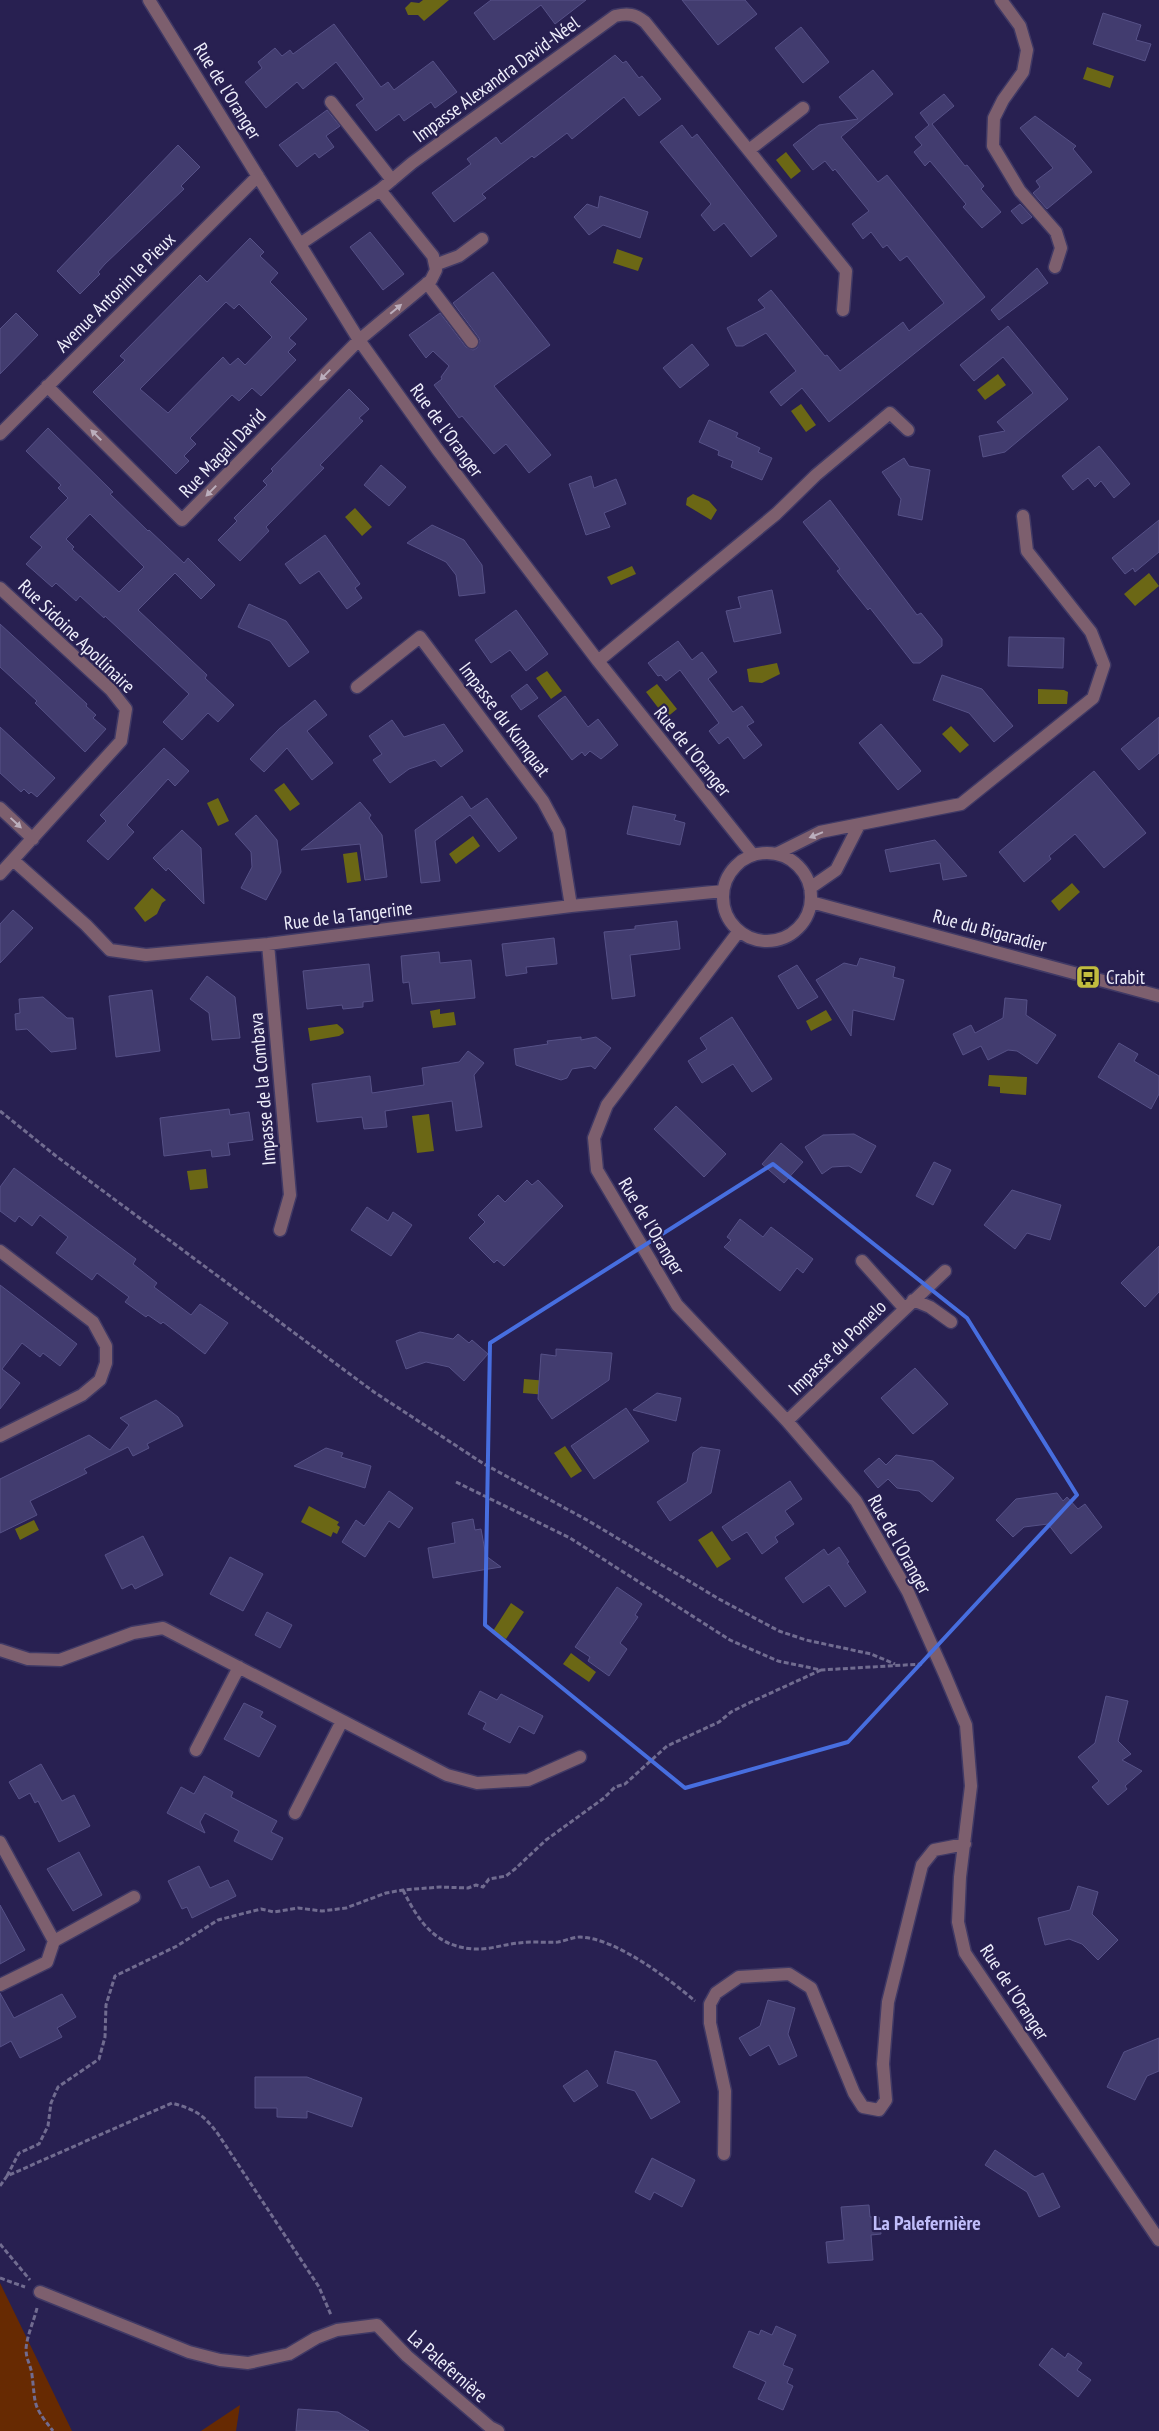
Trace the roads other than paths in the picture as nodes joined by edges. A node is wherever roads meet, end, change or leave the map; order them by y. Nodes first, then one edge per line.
1 (149, 0) edge
2 (1002, 0) edge
3 (331, 102) dead end
4 (803, 108) dead end
5 (749, 150) junction
6 (258, 176) junction
7 (392, 180) junction
8 (380, 190) junction
9 (482, 239) dead end
10 (300, 244) junction
11 (435, 265) junction
12 (1055, 267) dead end
13 (427, 283) junction
14 (843, 310) dead end
15 (359, 340) junction
16 (472, 342) dead end
17 (46, 386) junction
18 (908, 430) dead end
19 (0, 434) edge
20 (1023, 516) dead end
21 (0, 588) edge
22 (598, 661) junction
23 (357, 687) dead end
24 (0, 808) edge
25 (859, 825) junction
26 (33, 839) junction
27 (776, 854) junction
28 (753, 855) junction
29 (13, 860) junction
30 (0, 874) edge
31 (810, 888) junction
32 (723, 891) junction
33 (811, 902) junction
34 (571, 906) junction
35 (739, 931) junction
36 (268, 944) junction
37 (1159, 996) edge
38 (280, 1230) dead end
39 (0, 1251) edge
40 (862, 1261) dead end
41 (944, 1271) dead end
42 (908, 1304) junction
43 (951, 1322) dead end
44 (787, 1421) junction
45 (0, 1436) edge
46 (0, 1650) edge
47 (239, 1667) junction
48 (342, 1721) junction
49 (196, 1750) dead end
50 (580, 1757) dead end
51 (295, 1813) dead end
52 (0, 1842) edge
53 (965, 1844) junction
54 (134, 1897) dead end
55 (54, 1941) junction
56 (0, 1985) edge
57 (724, 2154) dead end
58 (1159, 2240) edge
59 (40, 2292) road end
60 (498, 2431) edge

1 - 6 street, Rue de l'Oranger
2 - 12 street
3 - 7 street
4 - 5 street
5 - 7 street, Impasse Alexandra David-Néel
5 - 14 street, Impasse Alexandra David-Néel
6 - 10 street, Rue de l'Oranger
6 - 17 street, Avenue Antonin le Pieux
7 - 8 street, Impasse Alexandra David-Néel
8 - 10 street, Impasse Alexandra David-Néel
8 - 11 street
9 - 11 street
10 - 15 street, Rue de l'Oranger
11 - 13 street
15 -> 13 street
13 - 16 street
15 -> 17 street, Rue Magali David
15 - 22 street, Rue de l'Oranger
17 - 19 street, Avenue Antonin le Pieux
18 - 22 street
20 - 25 street
21 - 26 street, Rue Sidoine Apollinaire
22 - 28 street, Rue de l'Oranger
23 - 34 street, Impasse du Kumquat
24 -> 26 street
25 -> 27 street
25 - 31 street
26 - 29 street, Rue Sidoine Apollinaire
27 - 28 street
27 - 31 street
28 - 32 street
29 - 30 street, Rue Sidoine Apollinaire
29 - 36 street, Rue de la Tangerine
31 - 33 street
32 - 34 street, Rue de la Tangerine
32 - 35 street
33 - 35 street
33 - 37 street, Rue du Bigaradier
34 - 36 street, Rue de la Tangerine
35 - 44 street, Rue de l'Oranger
36 - 38 street, Impasse de la Combava
39 - 45 street
40 - 42 street
41 - 42 street, Impasse du Pomelo
42 - 43 street
42 - 44 street, Impasse du Pomelo
44 - 53 street, Rue de l'Oranger
46 - 47 street
47 - 48 street
47 - 49 street
48 - 50 street
48 - 51 street
52 - 55 street
53 - 57 street
53 - 58 street, Rue de l'Oranger
54 - 55 street
55 - 56 street
59 - 60 street, La Palefernière

